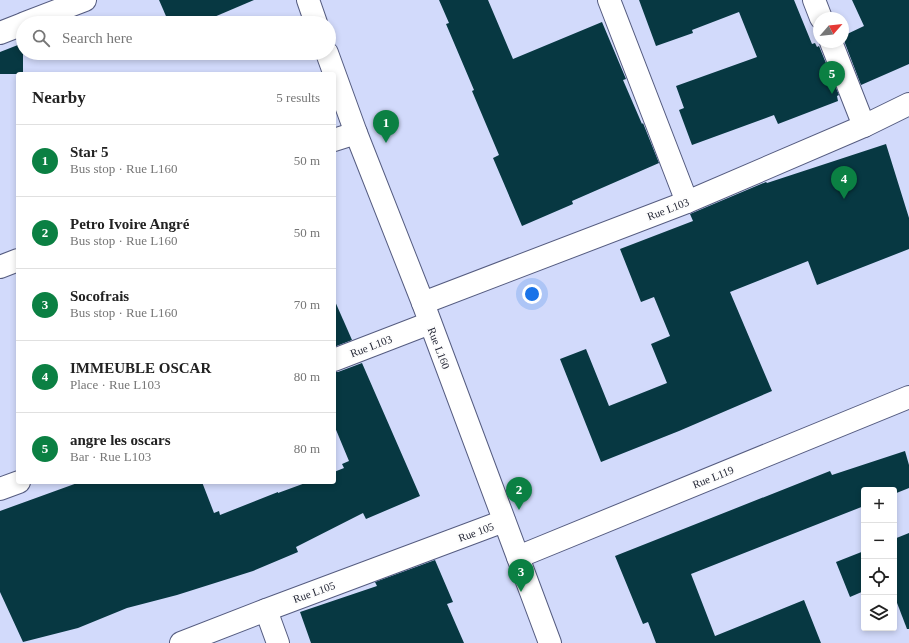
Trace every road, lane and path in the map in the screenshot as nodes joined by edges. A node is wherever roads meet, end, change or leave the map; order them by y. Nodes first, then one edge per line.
1 (85, 0) edge
2 (308, 0) edge
3 (609, 0) edge
4 (814, 0) edge
5 (819, 12) edge
6 (43, 16) edge
7 (314, 16) edge
8 (16, 26) edge
9 (0, 33) edge
10 (833, 48) edge
11 (330, 60) edge
12 (334, 72) edge
13 (336, 78) edge
14 (909, 104) edge
15 (864, 126) junction
16 (356, 133) junction
17 (336, 139) edge
18 (687, 202) junction
19 (16, 261) edge
20 (0, 267) edge
21 (426, 313) junction
22 (336, 359) edge
23 (909, 396) edge
24 (16, 483) edge
25 (0, 489) edge
26 (504, 521) junction
27 (448, 543) joint
28 (518, 557) junction
29 (266, 610) junction
30 (181, 643) edge
31 (278, 643) edge
32 (550, 643) edge

1 - 6 street
2 - 7 street
3 - 18 street
4 - 5 street
8 - 9 street
10 - 15 street
11 - 12 street, Rue L160
13 - 16 street, Rue L160
14 - 15 street, Rue L103
15 - 18 street, Rue L103
16 - 17 street
16 - 21 street, Rue L160
18 - 21 street, Rue L103
19 - 20 street
21 - 22 street, Rue L103
21 - 26 street, Rue L160
23 - 28 street, Rue L119
24 - 25 street
26 - 27 street, Rue 105
26 - 28 street, Rue L160
27 - 29 street, Rue L105
28 - 32 street, Rue L160
29 - 30 street, Rue L105
29 - 31 street

